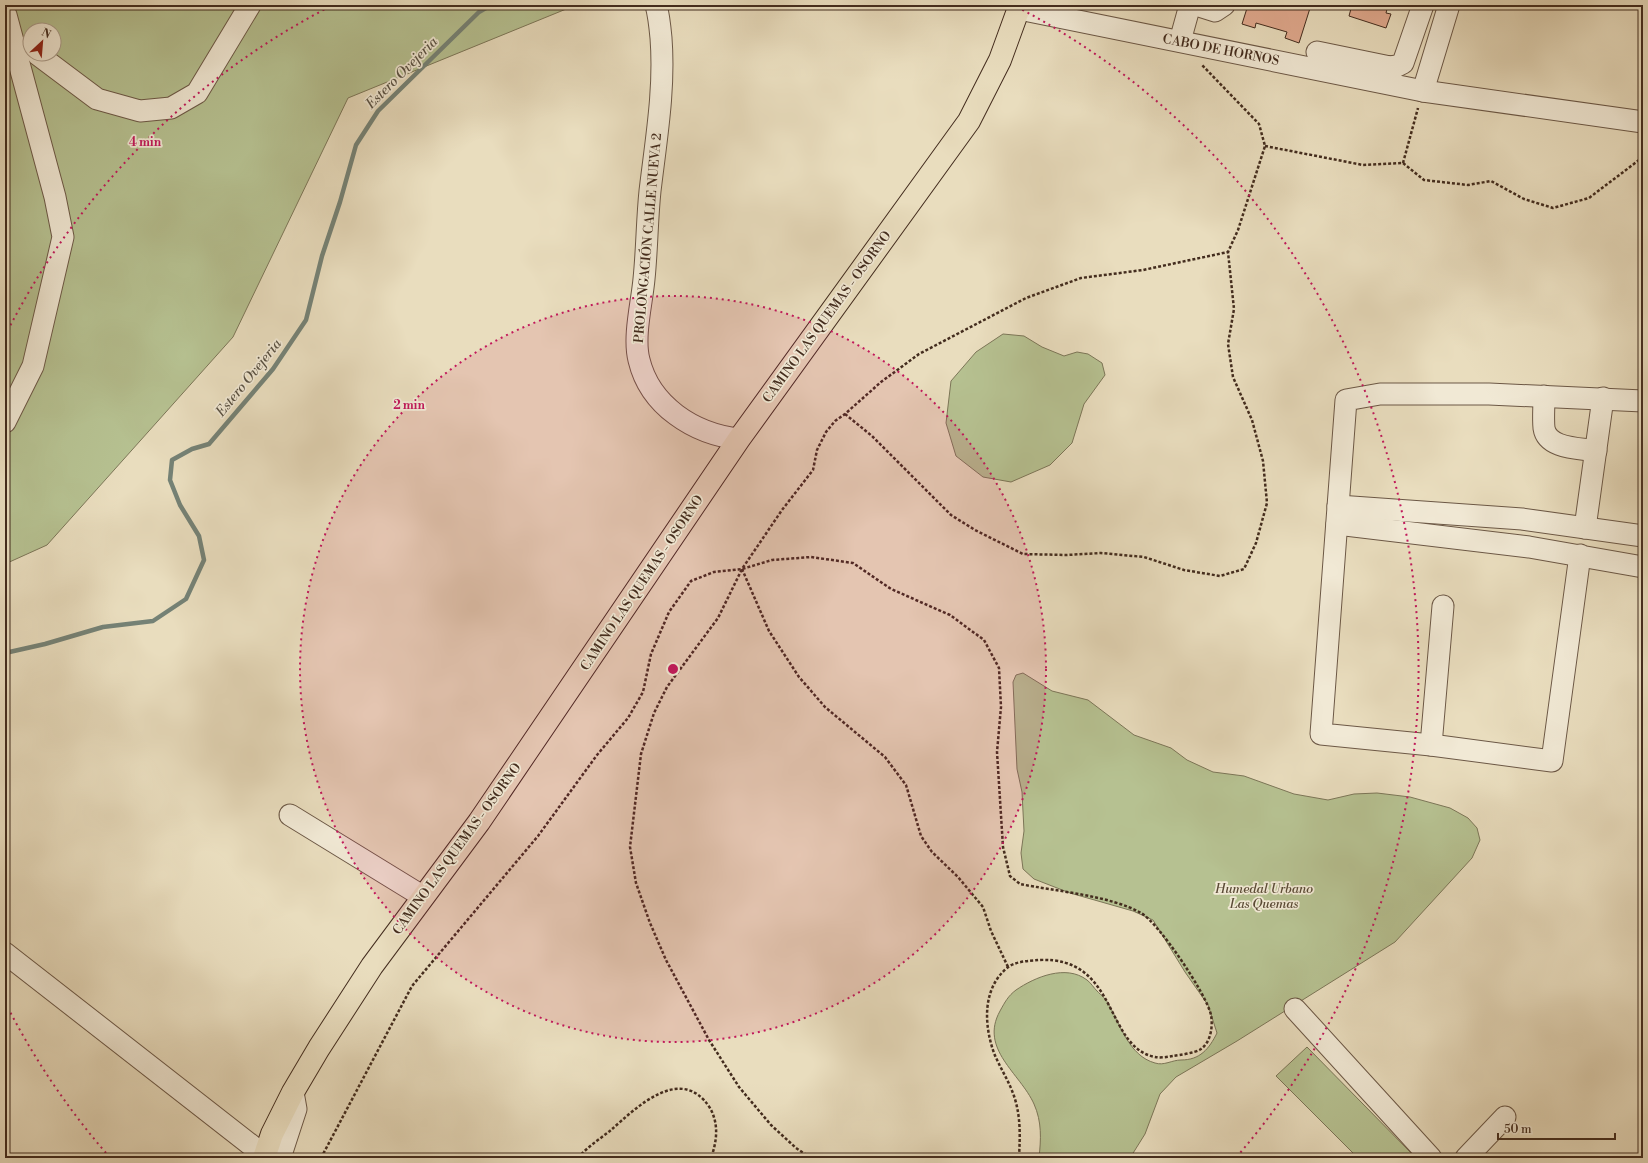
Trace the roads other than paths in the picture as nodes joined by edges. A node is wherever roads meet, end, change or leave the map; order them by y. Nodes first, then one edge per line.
1 (250, 5) edge
2 (1190, 5) edge
3 (1196, 5) edge
4 (1224, 5) edge
5 (1423, 5) edge
6 (1449, 5) edge
7 (1020, 7) edge
8 (660, 8) edge
9 (5, 15) edge
10 (22, 35) edge
11 (1180, 41) junction
12 (1317, 52) dead end
13 (48, 62) edge
14 (1422, 91) junction
15 (1643, 122) edge
16 (1544, 396) junction
17 (1603, 398) junction
18 (1643, 402) edge
19 (5, 422) edge
20 (739, 439) junction
21 (1596, 451) junction
22 (1337, 515) junction
23 (1585, 528) junction
24 (1643, 536) edge
25 (1580, 555) junction
26 (1643, 567) edge
27 (1443, 606) dead end
28 (1432, 745) junction
29 (290, 815) dead end
30 (422, 896) junction
31 (5, 953) edge
32 (1295, 1009) dead end
33 (1505, 1116) dead end
34 (270, 1157) edge
35 (1431, 1158) edge
36 (1466, 1158) edge

1 - 13 street
2 - 11 street
3 - 4 street
5 - 12 street
6 - 14 street
7 - 11 street, CABO DE HORNOS
7 - 20 main road, CAMINO LAS QUEMAS - OSORNO
8 - 20 street, PROLONGACIÓN CALLE NUEVA 2
9 - 10 street
9 - 19 street
11 - 14 street, CABO DE HORNOS
14 - 15 street, CABO DE HORNOS
16 - 17 street
16 - 21 street
16 - 22 street
17 - 18 street
17 - 21 street
20 - 30 main road, CAMINO LAS QUEMAS - OSORNO
21 - 23 street
22 - 23 street
22 - 25 street
22 - 28 street
23 - 24 street
25 - 26 street
25 - 28 street
27 - 28 street
29 - 30 street
30 - 34 main road, CAMINO LAS QUEMAS - OSORNO
31 - 34 street
32 - 35 street
33 - 36 street

